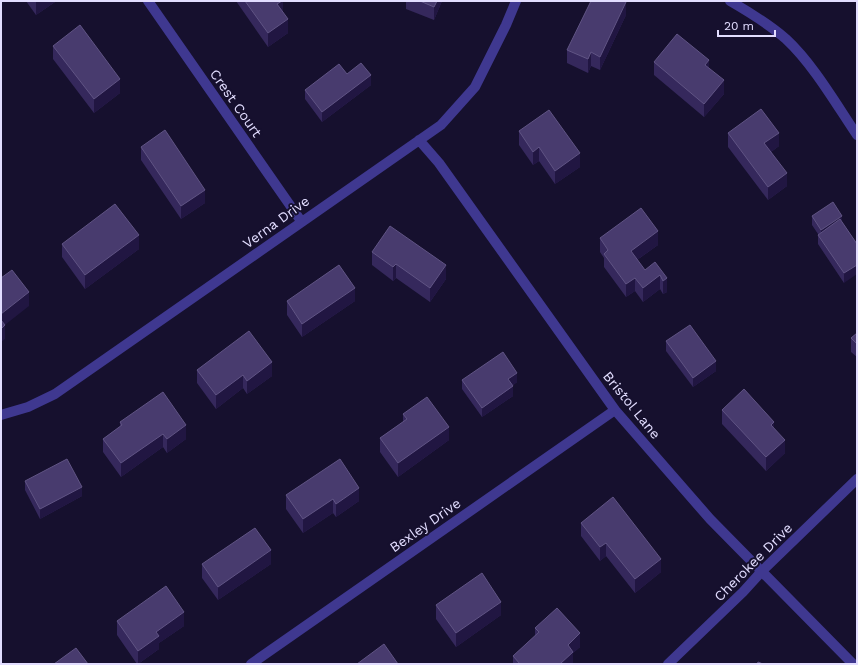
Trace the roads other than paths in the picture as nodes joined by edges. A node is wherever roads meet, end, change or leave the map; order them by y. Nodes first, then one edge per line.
1 (148, 1) edge
2 (516, 1) edge
3 (730, 1) edge
4 (857, 135) edge
5 (419, 140) junction
6 (301, 221) junction
7 (615, 410) junction
8 (1, 415) edge
9 (857, 479) edge
10 (761, 572) junction
11 (251, 664) edge
12 (668, 664) edge
13 (853, 664) edge

1 - 6 street, Crest Court
2 - 5 street, Verna Drive
3 - 4 street
5 - 6 street, Verna Drive
5 - 7 street, Bristol Lane
6 - 8 street, Verna Drive
7 - 10 street, Bristol Lane
7 - 11 street, Bexley Drive
9 - 10 street, Cherokee Drive
10 - 12 street, Cherokee Drive
10 - 13 street, Bristol Lane

